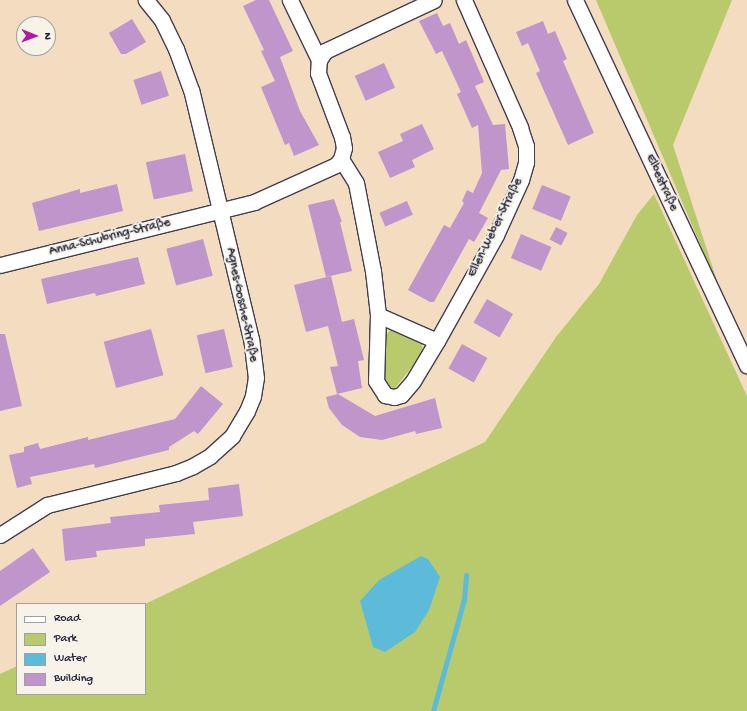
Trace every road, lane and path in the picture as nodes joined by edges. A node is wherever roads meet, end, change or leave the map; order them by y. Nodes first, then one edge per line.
1 (146, 0) edge
2 (290, 0) edge
3 (434, 0) edge
4 (464, 0) edge
5 (575, 0) edge
6 (319, 60) junction
7 (341, 159) junction
8 (220, 210) junction
9 (0, 265) edge
10 (378, 315) junction
11 (437, 341) junction
12 (747, 366) edge
13 (0, 536) edge

1 - 8 street, Agnes-Gosche-Straße
2 - 6 street
3 - 6 street
4 - 11 street, Ellen-Weber-Straße
5 - 12 street, Elbestraße
6 - 7 street
7 - 8 street
7 - 10 street, Ellen-Weber-Straße
8 - 9 street, Anna-Schubring-Straße
8 - 13 street, Agnes-Gosche-Straße
10 - 11 street
10 - 11 street, Ellen-Weber-Straße

